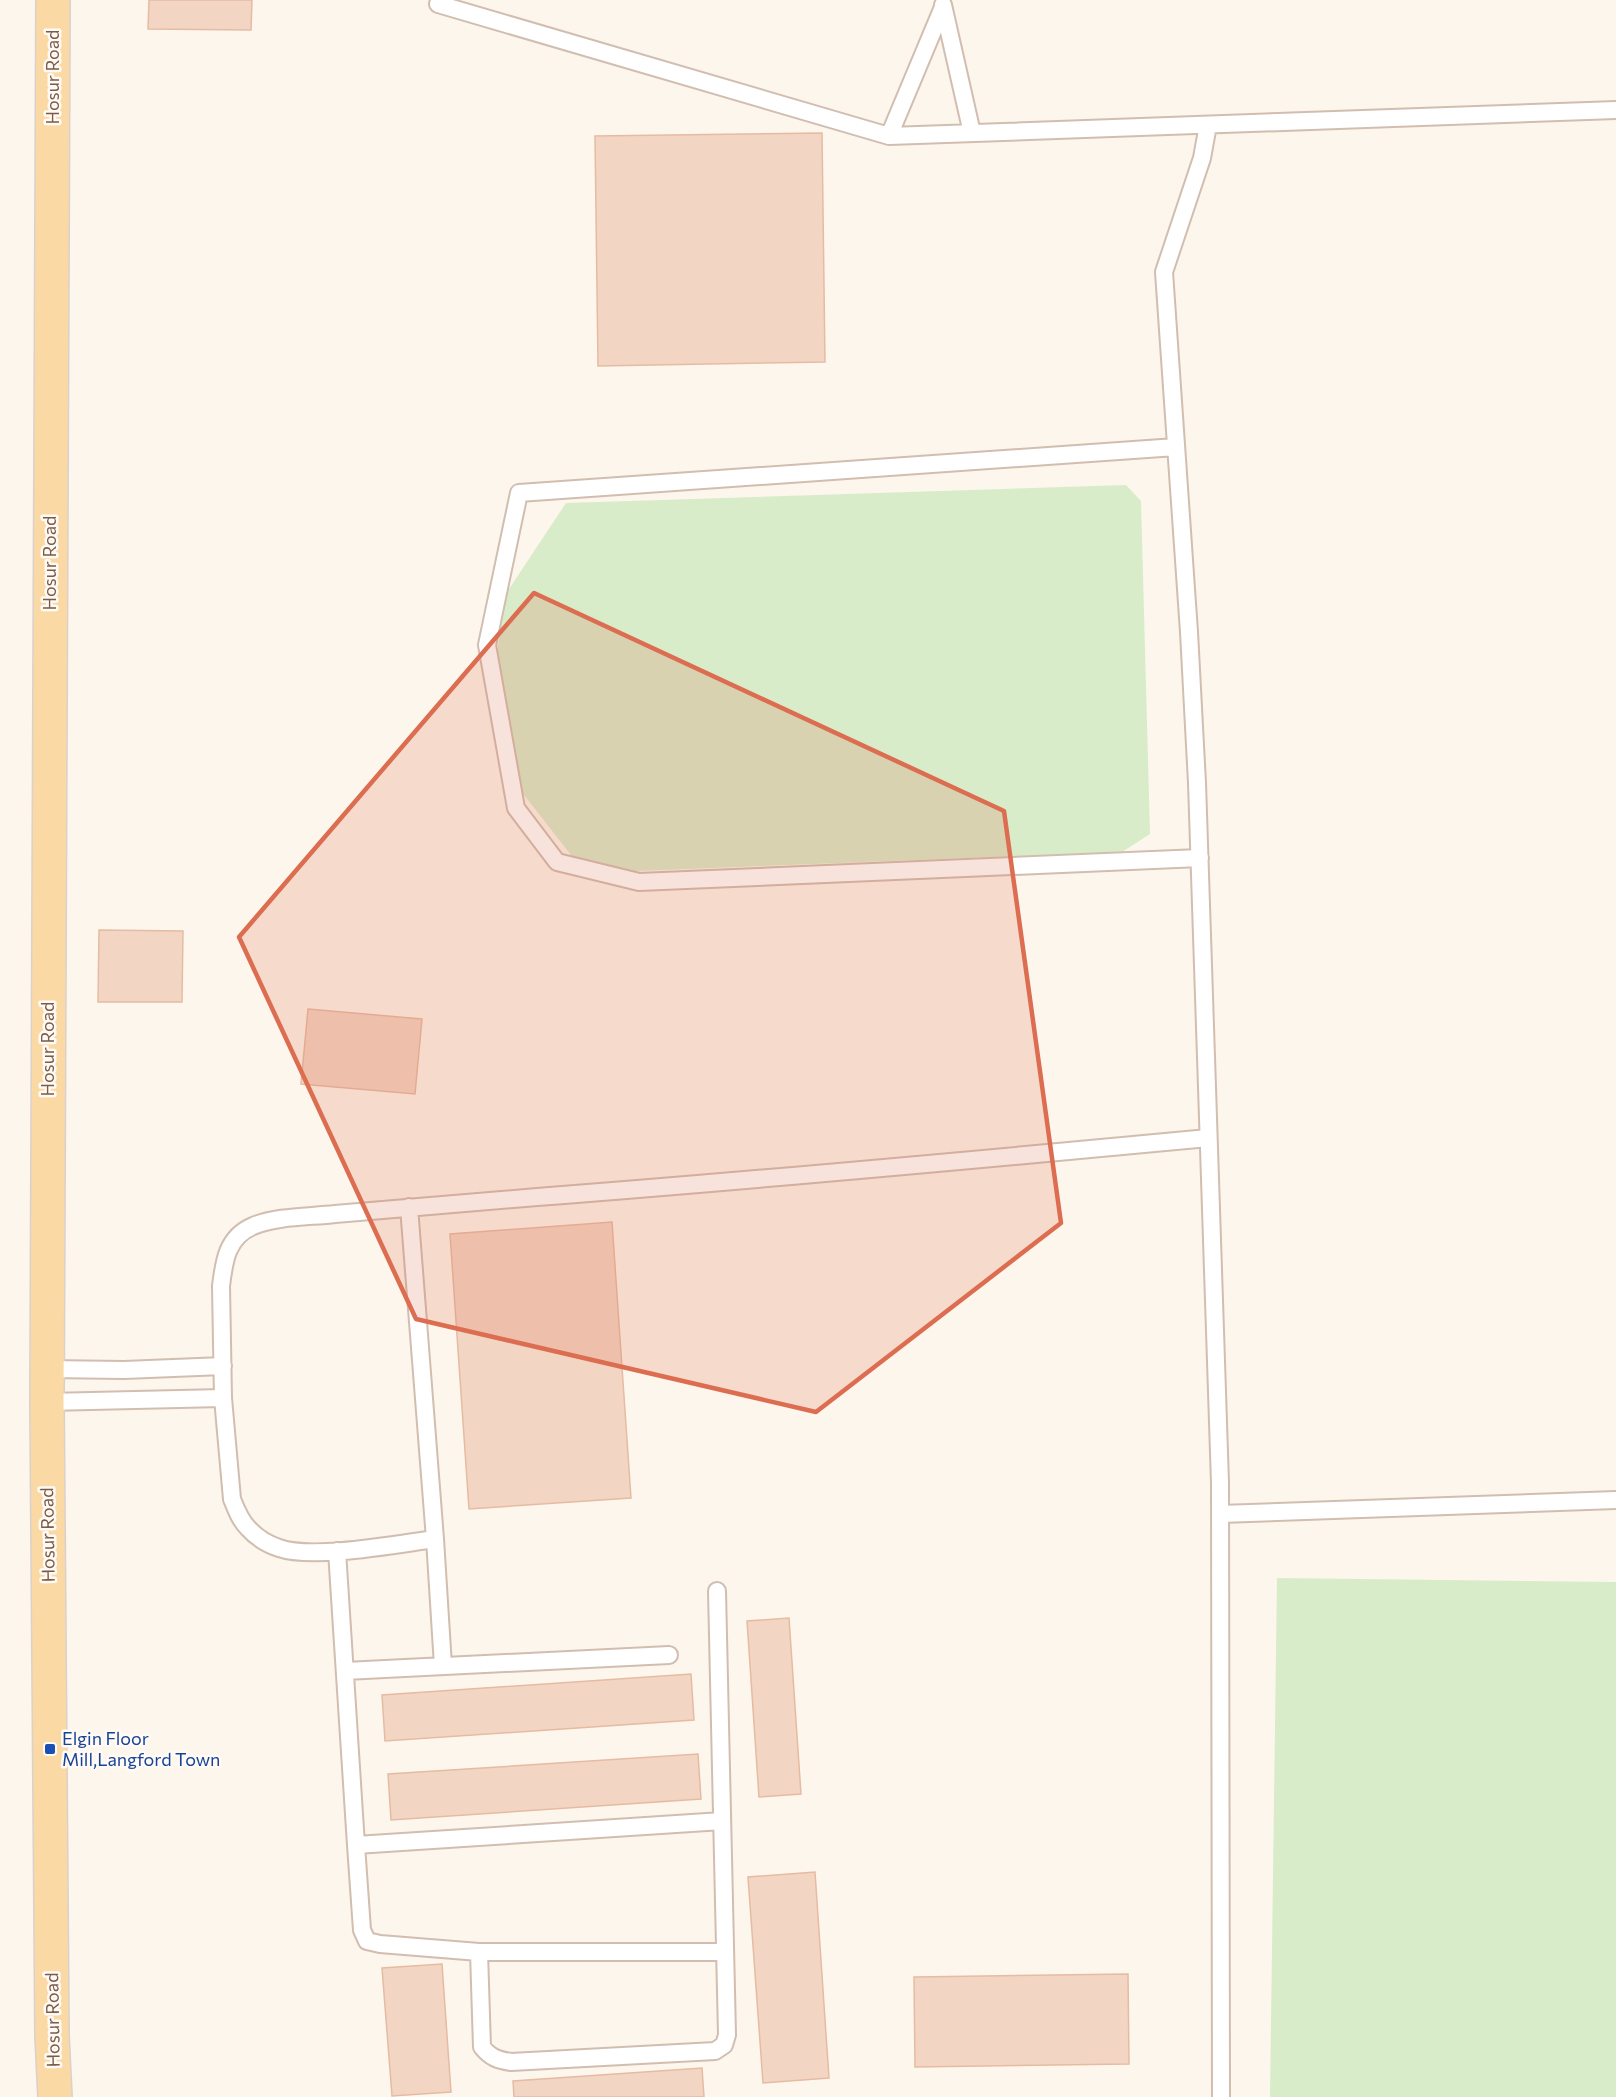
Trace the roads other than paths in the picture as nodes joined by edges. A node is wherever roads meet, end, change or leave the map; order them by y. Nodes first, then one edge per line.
1 (53, 0) edge
2 (438, 4) dead end
3 (944, 4) edge
4 (1616, 110) edge
5 (1208, 125) junction
6 (972, 133) junction
7 (889, 136) junction
8 (1176, 447) junction
9 (1200, 858) junction
10 (1208, 1137) junction
11 (409, 1207) junction
12 (223, 1366) junction
13 (47, 1369) junction
14 (223, 1398) junction
15 (46, 1402) junction
16 (1616, 1500) edge
17 (1220, 1514) junction
18 (435, 1539) junction
19 (337, 1551) junction
20 (717, 1591) dead end
21 (669, 1655) dead end
22 (443, 1666) junction
23 (345, 1671) junction
24 (722, 1821) junction
25 (356, 1845) junction
26 (479, 1952) junction
27 (725, 1952) junction
28 (54, 2097) edge
29 (1221, 2097) edge

1 - 13 main road, Hosur Road
2 - 7 lane
3 - 6 lane
3 - 7 lane
4 - 5 lane
5 - 6 lane
5 - 8 lane
6 - 7 lane
8 - 9 lane
8 - 9 lane
9 - 10 lane
10 - 11 lane
10 - 17 lane
11 - 12 lane
11 - 18 lane
12 - 13 lane
12 - 14 lane
13 - 15 main road, Hosur Road
14 - 15 lane
14 - 19 lane
15 - 28 main road, Hosur Road
16 - 17 lane
17 - 29 lane
18 - 19 lane
18 - 22 lane
19 - 23 lane
20 - 24 lane
21 - 22 lane
22 - 23 lane
23 - 25 lane
24 - 25 lane
24 - 27 lane
25 - 26 lane
26 - 27 lane
26 - 27 lane

